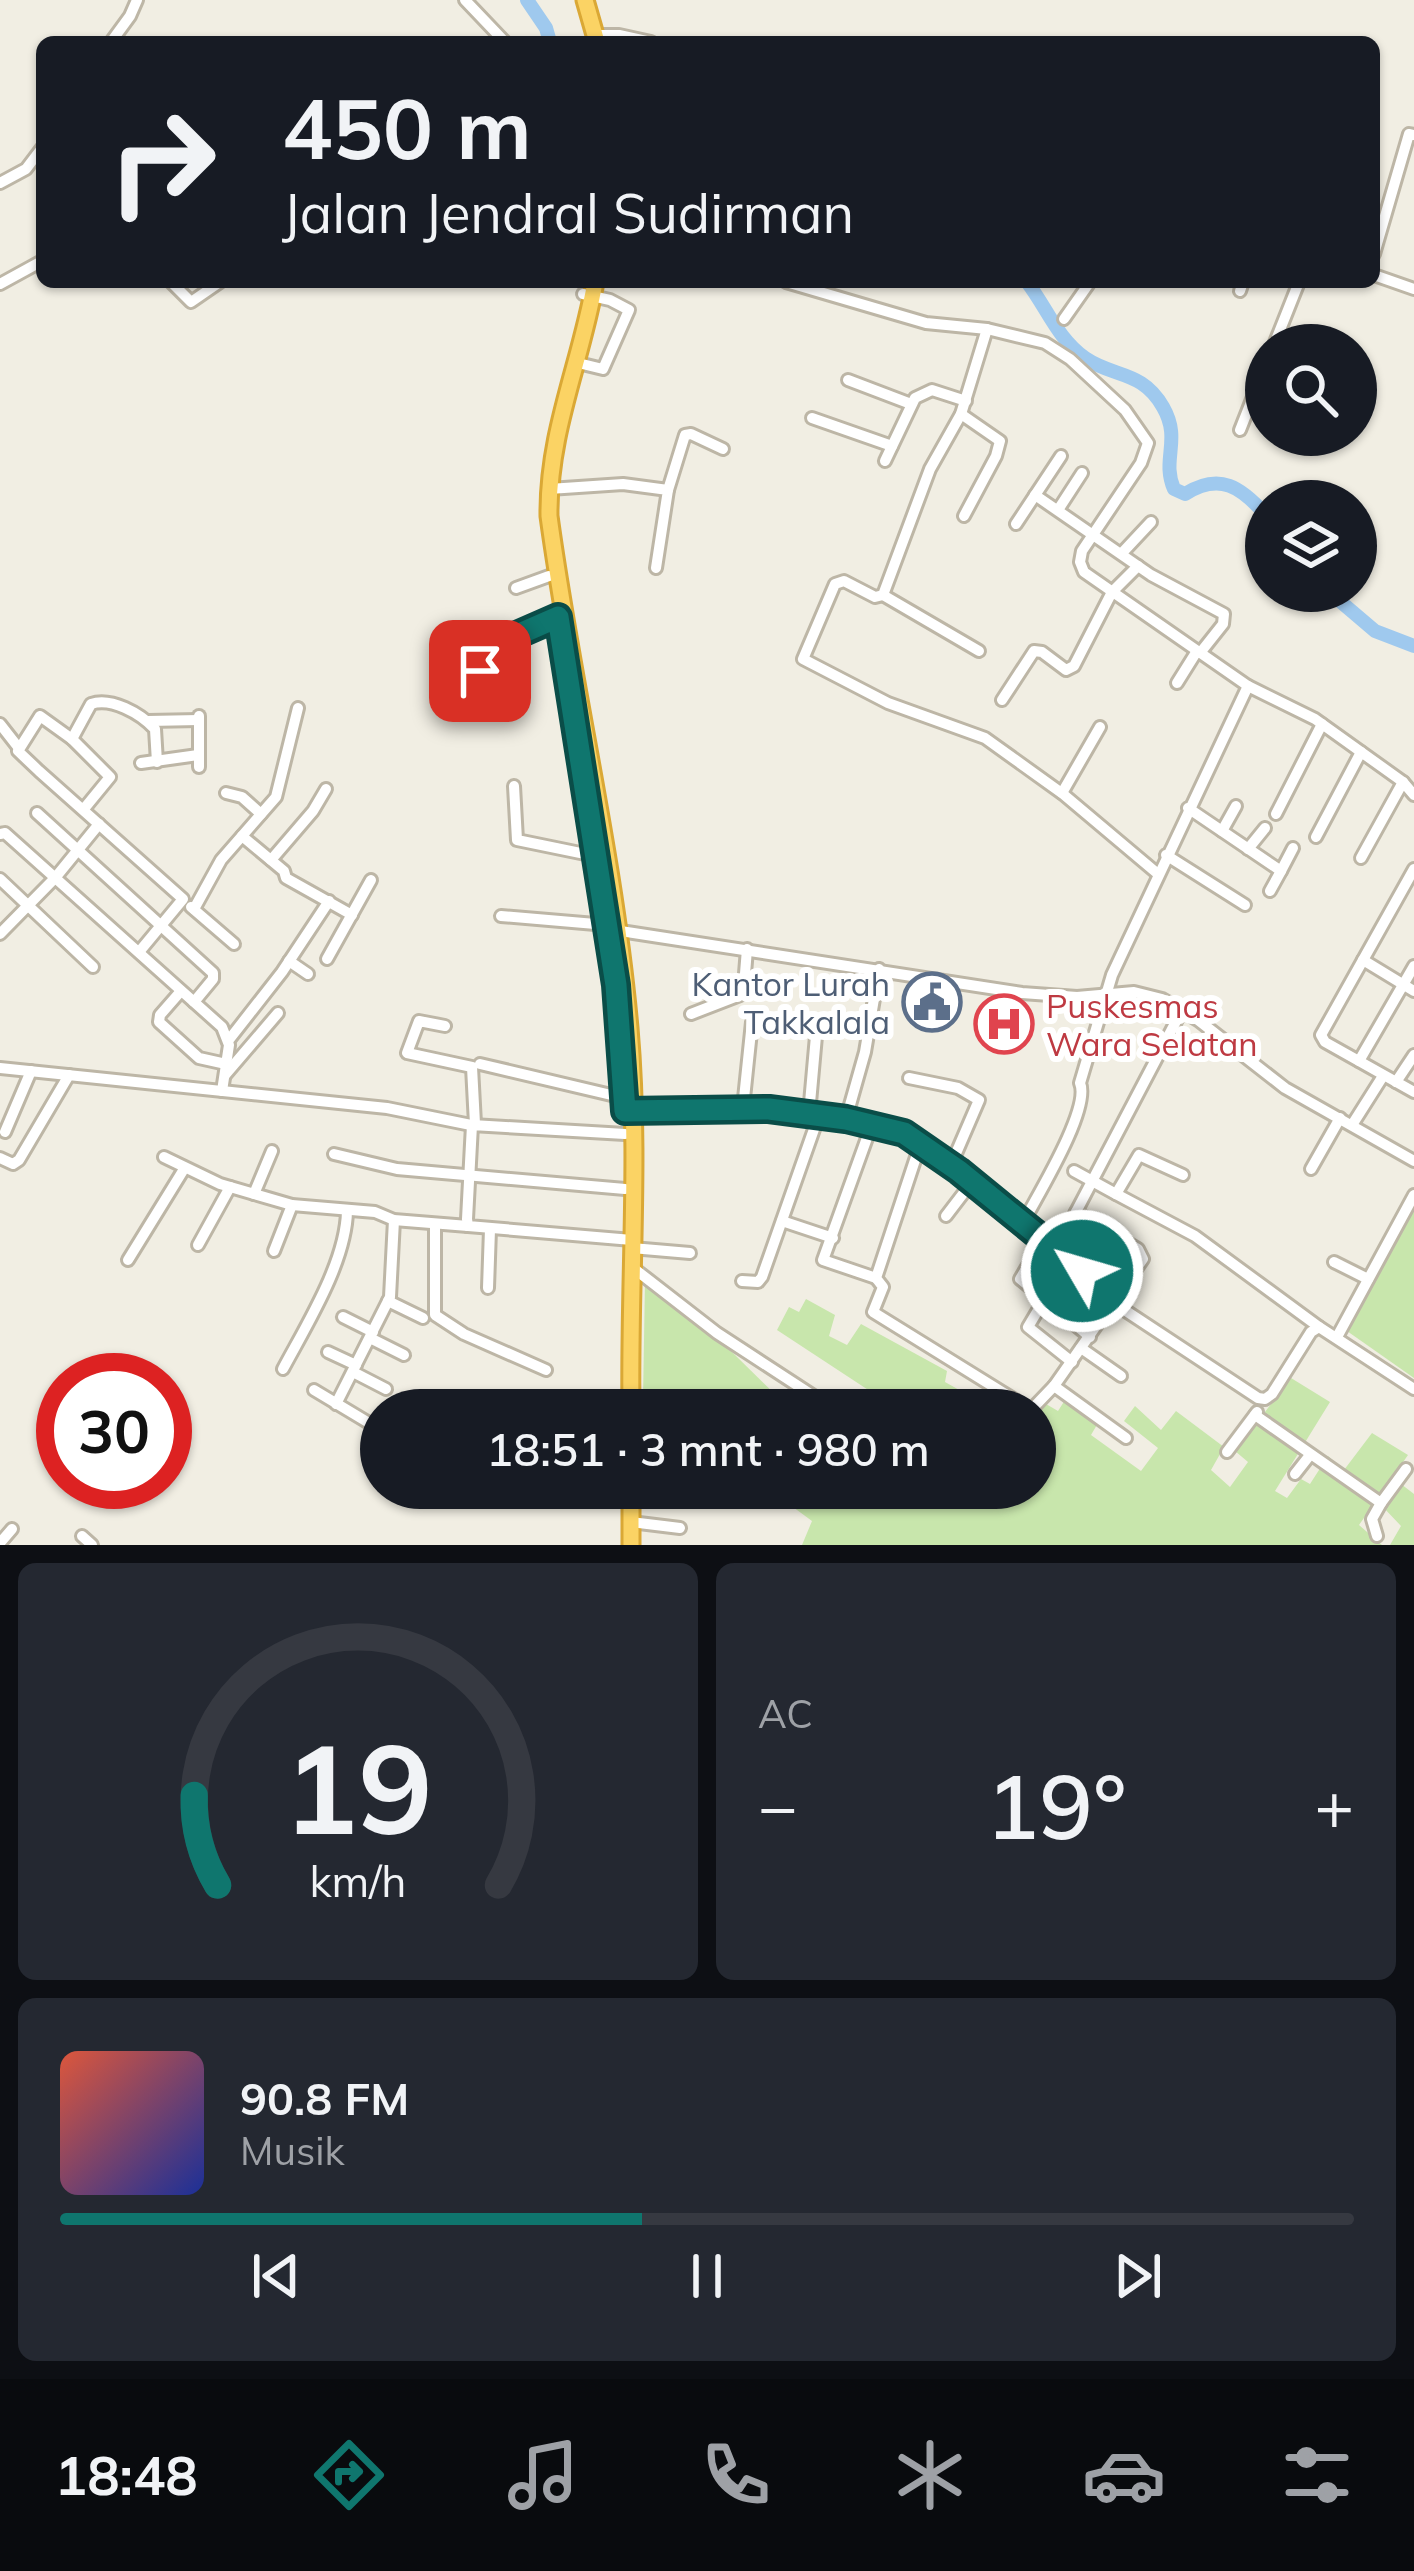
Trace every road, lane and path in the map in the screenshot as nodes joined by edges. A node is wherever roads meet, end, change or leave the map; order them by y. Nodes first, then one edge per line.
1 (137, 0) edge
2 (465, 0) edge
3 (589, 0) edge
4 (115, 36) edge
5 (499, 36) edge
6 (599, 36) edge
7 (1414, 135) edge
8 (36, 156) edge
9 (0, 183) edge
10 (1380, 233) edge
11 (36, 264) edge
12 (1380, 277) edge
13 (0, 284) edge
14 (177, 288) edge
15 (211, 288) edge
16 (589, 288) edge
17 (806, 288) edge
18 (1086, 288) edge
19 (1296, 288) edge
20 (1414, 290) edge
21 (1064, 319) dead end
22 (1282, 324) edge
23 (987, 328) junction
24 (574, 362) junction
25 (848, 380) dead end
26 (911, 404) junction
27 (963, 408) junction
28 (1245, 417) edge
29 (812, 418) dead end
30 (1240, 430) dead end
31 (892, 446) junction
32 (723, 449) dead end
33 (1061, 456) dead end
34 (885, 461) dead end
35 (1082, 473) dead end
36 (549, 488) junction
37 (668, 490) junction
38 (1035, 495) junction
39 (1058, 510) junction
40 (964, 516) dead end
41 (1151, 522) dead end
42 (1016, 524) dead end
43 (1092, 533) junction
44 (1122, 554) junction
45 (1138, 566) junction
46 (656, 568) dead end
47 (550, 576) junction
48 (516, 588) dead end
49 (1112, 592) junction
50 (884, 595) junction
51 (558, 617) junction
52 (979, 651) dead end
53 (1199, 652) junction
54 (1178, 683) dead end
55 (1248, 686) junction
56 (475, 692) dead end
57 (1003, 700) dead end
58 (298, 709) dead end
59 (148, 721) junction
60 (0, 724) edge
61 (1322, 724) junction
62 (1100, 727) dead end
63 (72, 739) junction
64 (18, 747) junction
65 (1361, 752) junction
66 (157, 762) junction
67 (141, 763) dead end
68 (1403, 782) junction
69 (514, 786) dead end
70 (326, 789) dead end
71 (226, 793) dead end
72 (1061, 794) junction
73 (1414, 795) edge
74 (1237, 806) dead end
75 (1189, 808) junction
76 (83, 810) junction
77 (37, 813) dead end
78 (261, 814) junction
79 (1276, 814) dead end
80 (100, 824) junction
81 (1265, 828) dead end
82 (1222, 831) junction
83 (5, 834) edge
84 (242, 836) junction
85 (1316, 837) dead end
86 (1293, 848) dead end
87 (1248, 849) junction
88 (77, 851) junction
89 (1166, 855) junction
90 (596, 856) junction
91 (1361, 858) dead end
92 (272, 860) junction
93 (1414, 869) edge
94 (1281, 871) junction
95 (1158, 874) junction
96 (55, 878) junction
97 (0, 879) edge
98 (371, 880) dead end
99 (1270, 891) dead end
100 (183, 899) junction
101 (329, 901) junction
102 (29, 904) junction
103 (1245, 905) dead end
104 (194, 909) junction
105 (352, 914) junction
106 (501, 916) dead end
107 (162, 926) junction
108 (611, 928) junction
109 (0, 934) edge
110 (234, 944) dead end
111 (747, 949) junction
112 (139, 952) junction
113 (327, 959) dead end
114 (1363, 960) junction
115 (289, 961) junction
116 (1414, 966) edge
117 (92, 967) dead end
118 (879, 969) junction
119 (308, 974) dead end
120 (1408, 988) edge
121 (181, 991) junction
122 (1105, 993) junction
123 (194, 1002) junction
124 (1182, 1010) junction
125 (278, 1012) dead end
126 (691, 1014) dead end
127 (752, 1022) dead end
128 (817, 1025) dead end
129 (446, 1026) dead end
130 (229, 1041) junction
131 (1414, 1055) edge
132 (1359, 1061) junction
133 (480, 1064) dead end
134 (0, 1068) edge
135 (226, 1070) junction
136 (32, 1071) junction
137 (69, 1075) junction
138 (1383, 1076) junction
139 (910, 1078) dead end
140 (1396, 1082) junction
141 (222, 1091) junction
142 (1414, 1092) edge
143 (627, 1106) junction
144 (743, 1108) junction
145 (814, 1114) junction
146 (846, 1119) junction
147 (1346, 1122) junction
148 (872, 1124) junction
149 (473, 1125) junction
150 (4, 1132) dead end
151 (625, 1134) junction
152 (921, 1142) junction
153 (272, 1151) dead end
154 (334, 1154) dead end
155 (164, 1157) dead end
156 (0, 1158) edge
157 (1414, 1161) edge
158 (951, 1165) junction
159 (1311, 1168) dead end
160 (184, 1169) junction
161 (1074, 1172) dead end
162 (469, 1174) junction
163 (1183, 1175) dead end
164 (972, 1182) junction
165 (1092, 1182) junction
166 (230, 1186) junction
167 (625, 1189) junction
168 (254, 1194) junction
169 (1116, 1194) junction
170 (1414, 1195) edge
171 (292, 1204) junction
172 (347, 1211) junction
173 (1076, 1212) junction
174 (946, 1216) dead end
175 (394, 1220) junction
176 (782, 1221) junction
177 (1023, 1223) junction
178 (435, 1224) junction
179 (468, 1226) junction
180 (490, 1229) junction
181 (833, 1238) junction
182 (1042, 1240) junction
183 (630, 1243) junction
184 (199, 1245) dead end
185 (1056, 1250) junction
186 (274, 1251) dead end
187 (690, 1253) dead end
188 (128, 1260) dead end
189 (1334, 1262) dead end
190 (632, 1267) junction
191 (876, 1278) junction
192 (1368, 1279) junction
193 (742, 1281) dead end
194 (488, 1288) dead end
195 (1044, 1300) junction
196 (388, 1301) junction
197 (1117, 1302) junction
198 (343, 1317) dead end
199 (423, 1318) dead end
200 (1319, 1327) junction
201 (372, 1335) junction
202 (1337, 1337) junction
203 (1086, 1342) junction
204 (328, 1352) dead end
205 (404, 1355) dead end
206 (1072, 1362) junction
207 (354, 1368) junction
208 (284, 1370) dead end
209 (546, 1370) dead end
210 (1121, 1376) dead end
211 (1054, 1386) junction
212 (386, 1389) dead end
213 (627, 1389) edge
214 (628, 1389) edge
215 (802, 1389) edge
216 (1414, 1389) edge
217 (314, 1390) dead end
218 (1265, 1399) junction
219 (336, 1404) junction
220 (1256, 1415) junction
221 (360, 1418) edge
222 (1126, 1438) dead end
223 (1227, 1452) dead end
224 (1310, 1455) junction
225 (1406, 1469) dead end
226 (1295, 1474) dead end
227 (1381, 1503) junction
228 (627, 1509) edge
229 (629, 1509) edge
230 (631, 1522) junction
231 (680, 1528) dead end
232 (12, 1529) dead end
233 (1377, 1536) dead end
234 (0, 1543) edge
235 (627, 1545) edge

1 - 4 street
2 - 5 street
3 - 6 highway
7 - 10 street
8 - 9 street
11 - 13 street
12 - 20 street
14 - 15 street
16 - 24 highway
16 - 24 street
16 - 47 highway
17 - 23 street
18 - 21 street
19 - 22 street
23 - 27 street
23 - 43 street
24 - 36 highway
25 - 26 street
26 - 27 street
26 - 31 street
27 - 40 street
27 - 50 street
28 - 30 street
29 - 31 street
31 - 34 street
32 - 37 street
33 - 38 street
35 - 39 street
36 - 37 street
36 - 108 highway
37 - 46 street
38 - 39 street
38 - 42 street
39 - 43 street
41 - 44 street
43 - 44 street
43 - 49 street
44 - 45 street
45 - 49 street
45 - 53 street
47 - 48 street
47 - 51 highway
49 - 53 street
49 - 57 street
50 - 52 street
50 - 72 street
51 - 56 street
51 - 90 highway
53 - 54 street
53 - 55 street
55 - 61 street
55 - 75 street
58 - 78 street
59 - 63 street
59 - 66 street
59 - 66 street
60 - 64 street
61 - 65 street
61 - 79 street
62 - 72 street
63 - 64 street
63 - 76 street
64 - 76 street
65 - 68 street
65 - 85 street
66 - 67 street
68 - 73 street
68 - 91 street
69 - 90 street
70 - 92 street
71 - 78 street
72 - 95 street
74 - 82 street
75 - 82 street
75 - 89 street
76 - 80 street
77 - 88 street
78 - 84 street
80 - 88 street
80 - 100 street
81 - 87 street
82 - 87 street
83 - 96 street
84 - 92 street
84 - 104 street
86 - 94 street
87 - 94 street
88 - 96 street
88 - 107 street
89 - 95 street
89 - 103 street
90 - 108 highway
92 - 101 street
93 - 114 street
94 - 99 street
95 - 122 street
96 - 102 street
96 - 112 street
97 - 102 street
98 - 105 street
100 - 104 street
100 - 107 street
101 - 105 street
101 - 115 street
102 - 109 street
102 - 117 street
104 - 110 street
105 - 113 street
106 - 108 street
107 - 112 street
107 - 123 street
108 - 111 street
108 - 143 highway
111 - 118 street
111 - 126 street
112 - 121 street
114 - 120 street
114 - 132 street
115 - 119 street
115 - 130 street
116 - 120 street
118 - 122 street
118 - 146 street
120 - 132 street
121 - 123 street
121 - 135 street
122 - 124 street
122 - 177 street
123 - 130 street
124 - 147 street
124 - 165 street
125 - 135 street
127 - 144 street
128 - 145 street
129 - 149 street
130 - 135 street
131 - 140 street
132 - 138 street
133 - 143 street
134 - 136 street
135 - 141 street
136 - 137 street
136 - 150 street
137 - 141 street
137 - 156 street
138 - 140 street
138 - 147 street
139 - 158 street
140 - 142 street
141 - 149 street
143 - 144 street
143 - 151 highway
143 - 183 highway
144 - 145 street
145 - 146 street
145 - 176 street
146 - 148 street
147 - 157 street
147 - 159 street
148 - 152 street
148 - 181 street
149 - 151 street
149 - 162 street
151 - 167 highway
152 - 158 street
152 - 191 street
153 - 168 street
154 - 162 street
155 - 160 street
158 - 164 street
160 - 166 street
160 - 188 street
161 - 165 street
162 - 167 street
162 - 179 street
163 - 169 street
164 - 174 street
164 - 177 street
165 - 169 street
165 - 173 street
166 - 168 street
166 - 184 street
167 - 183 highway
168 - 171 street
169 - 200 street
170 - 192 street
171 - 172 street
171 - 186 street
172 - 175 street
172 - 208 street
173 - 185 street
173 - 197 street
175 - 178 street
175 - 196 street
176 - 181 street
176 - 193 street
177 - 182 street
178 - 179 street
178 - 209 street
179 - 180 street
180 - 183 street
180 - 194 street
181 - 191 street
182 - 185 street
182 - 195 street
183 - 187 street
183 - 190 highway
183 - 213 highway
185 - 197 street
189 - 192 street
190 - 214 highway
190 - 215 street
191 - 211 street
192 - 202 street
195 - 203 street
195 - 206 street
196 - 199 street
196 - 201 street
197 - 203 street
197 - 218 street
198 - 201 street
200 - 202 street
200 - 218 street
201 - 205 street
201 - 207 street
202 - 216 street
203 - 206 street
203 - 210 street
204 - 207 street
206 - 211 street
207 - 212 street
207 - 219 street
211 - 222 street
217 - 219 street
218 - 220 street
219 - 221 street
220 - 223 street
220 - 224 street
224 - 226 street
224 - 227 street
225 - 227 street
227 - 233 street
228 - 235 highway
229 - 230 highway
230 - 231 street
230 - 235 highway
232 - 234 street

